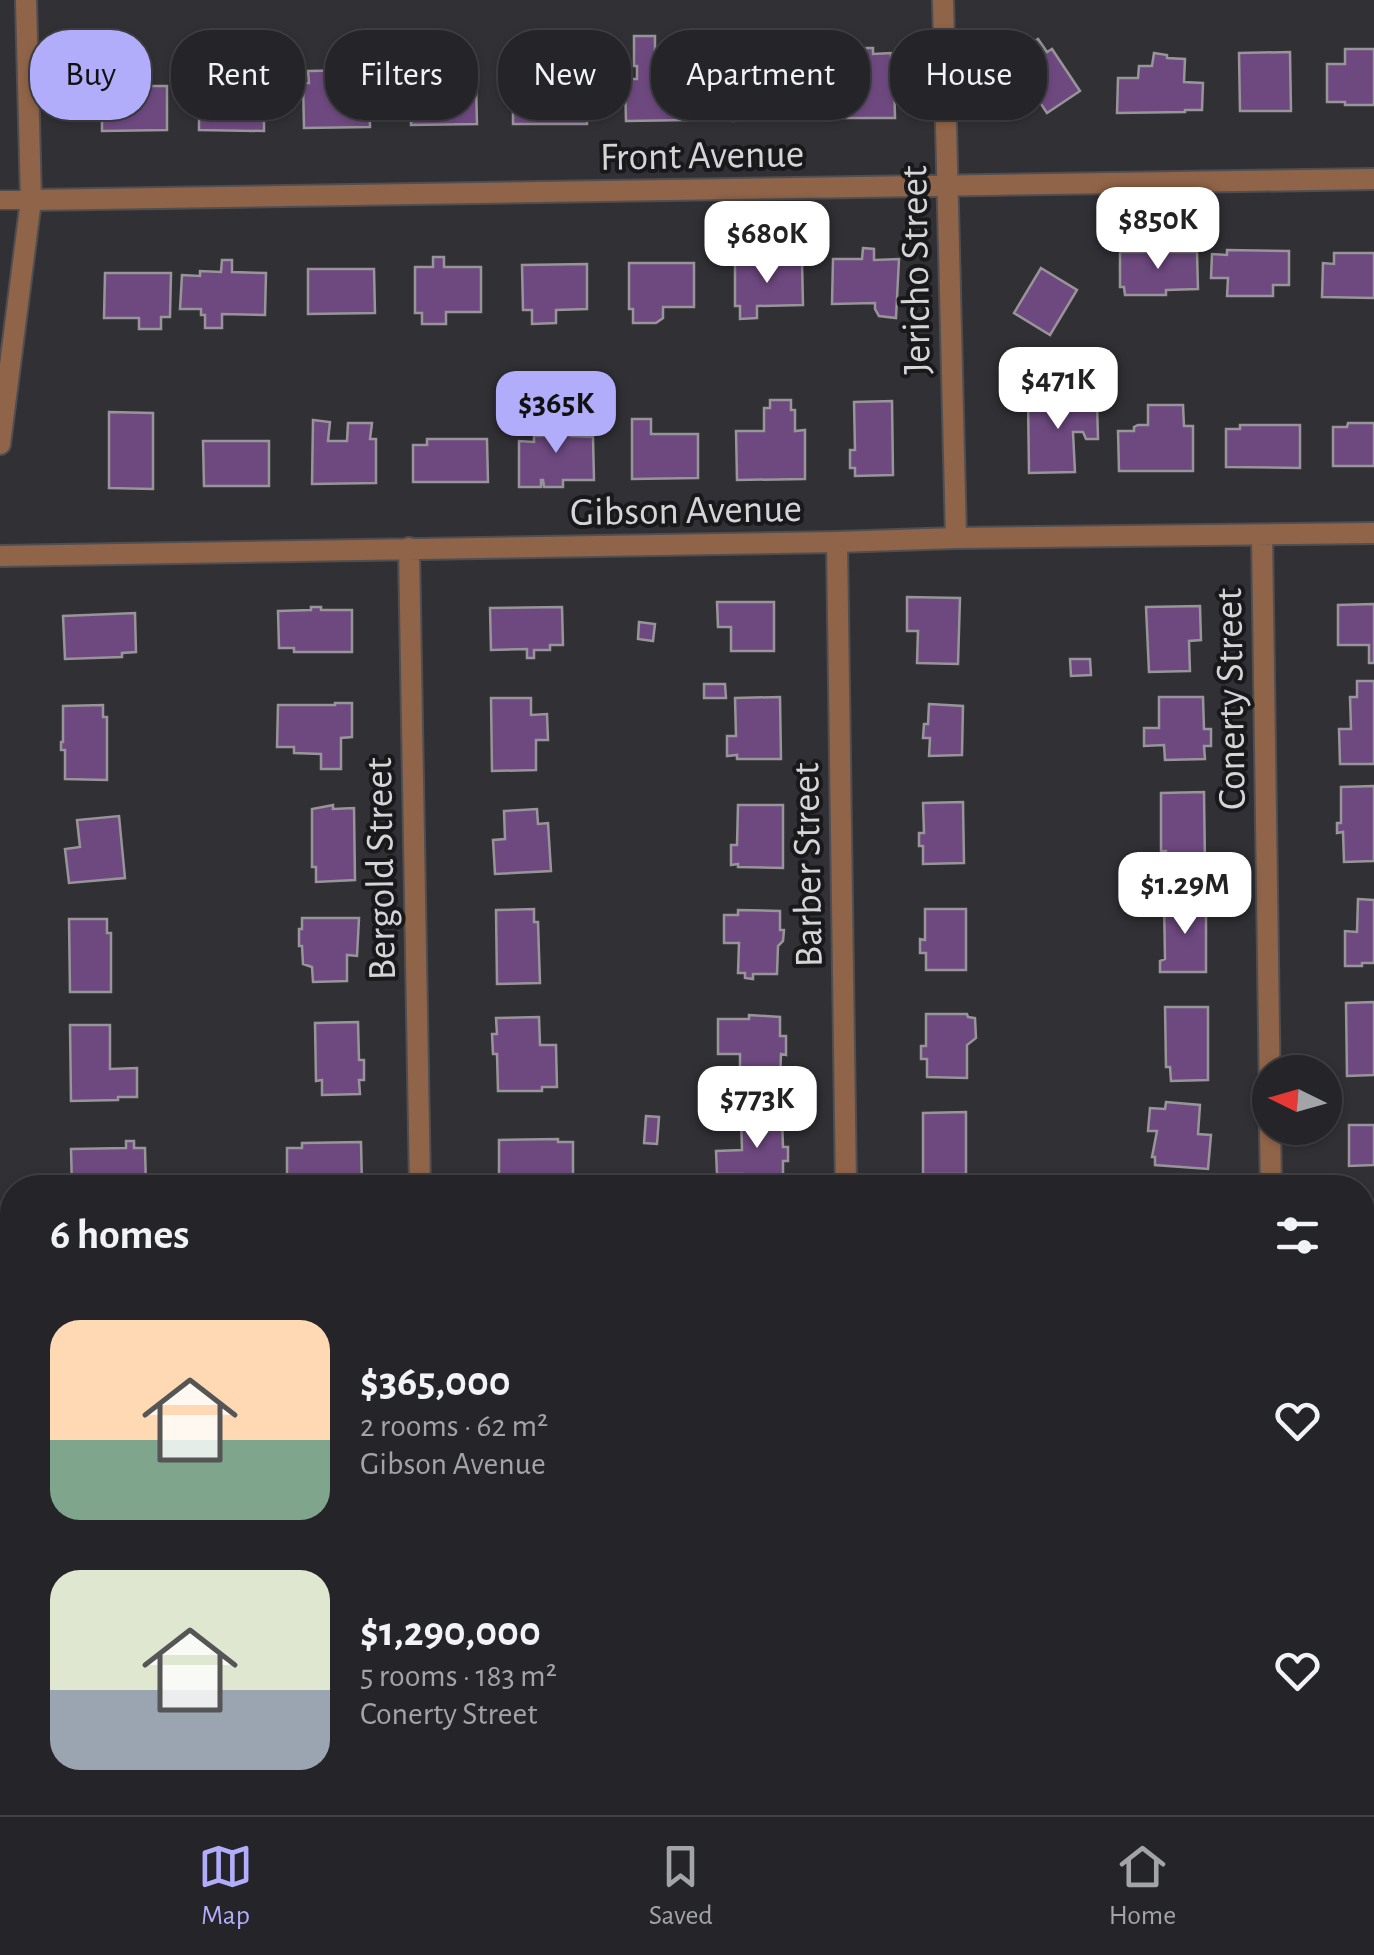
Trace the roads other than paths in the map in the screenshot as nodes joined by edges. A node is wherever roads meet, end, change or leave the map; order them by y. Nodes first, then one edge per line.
1 (26, 0) edge
2 (943, 0) edge
3 (1374, 179) edge
4 (946, 185) junction
5 (0, 200) edge
6 (31, 200) junction
7 (0, 444) edge
8 (1374, 533) edge
9 (1262, 535) junction
10 (956, 538) junction
11 (837, 542) junction
12 (408, 548) junction
13 (0, 556) edge
14 (1269, 1055) edge
15 (1270, 1145) edge
16 (420, 1175) edge
17 (846, 1175) edge
18 (1271, 1175) edge

1 - 6 street
2 - 4 street, Jericho Street
3 - 4 street, Front Avenue
4 - 6 street, Front Avenue
4 - 10 street, Jericho Street
5 - 6 lane
6 - 7 street
8 - 9 street, Gibson Avenue
9 - 10 street, Gibson Avenue
9 - 14 street, Conerty Street
10 - 11 street, Gibson Avenue
11 - 12 street, Gibson Avenue
11 - 17 street, Barber Street
12 - 13 street, Gibson Avenue
12 - 16 street, Bergold Street
15 - 18 street

